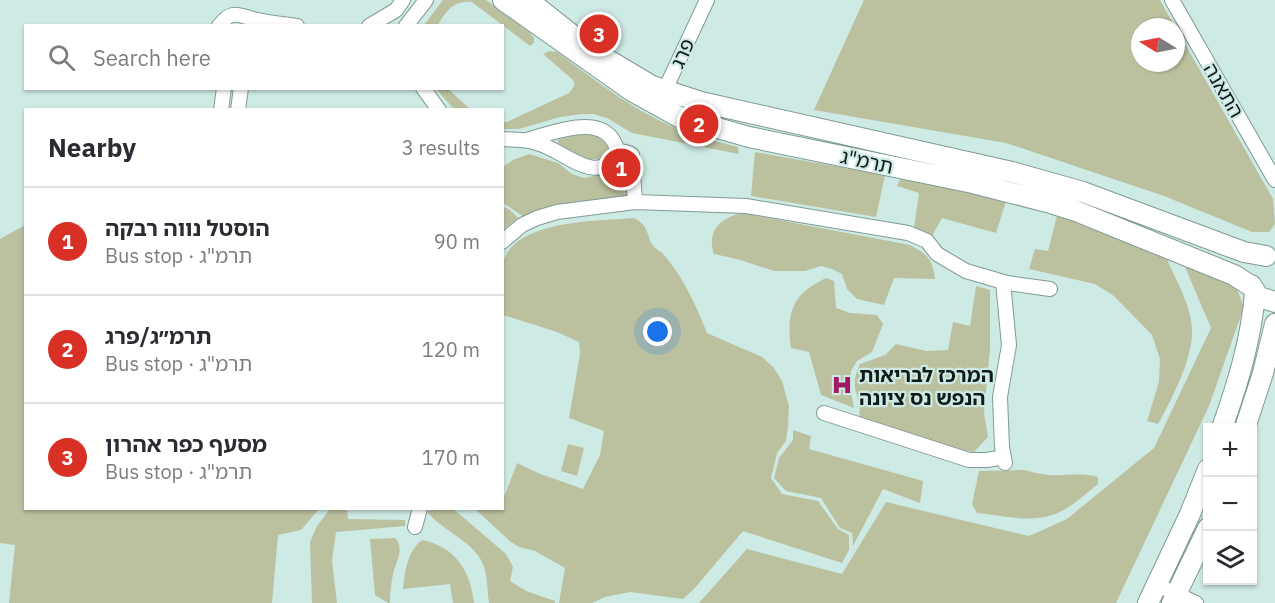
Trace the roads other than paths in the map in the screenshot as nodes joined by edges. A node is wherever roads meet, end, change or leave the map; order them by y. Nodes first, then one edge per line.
1 (403, 0) edge
2 (426, 0) edge
3 (503, 0) edge
4 (528, 0) edge
5 (707, 0) edge
6 (1173, 0) edge
7 (257, 23) edge
8 (221, 24) edge
9 (372, 24) edge
10 (408, 24) edge
11 (224, 90) edge
12 (242, 90) edge
13 (424, 90) edge
14 (661, 98) junction
15 (221, 108) edge
16 (238, 108) edge
17 (438, 108) edge
18 (504, 139) edge
19 (526, 140) junction
20 (617, 150) junction
21 (1275, 180) edge
22 (635, 202) junction
23 (504, 240) edge
24 (1272, 255) edge
25 (1003, 282) junction
26 (1050, 289) dead end
27 (1253, 290) junction
28 (1275, 302) edge
29 (1275, 324) edge
30 (824, 414) dead end
31 (1224, 423) edge
32 (1247, 423) edge
33 (1205, 477) edge
34 (419, 510) edge
35 (415, 527) dead end
36 (1207, 531) edge
37 (1153, 594) edge
38 (1174, 599) edge
39 (1196, 603) edge

1 - 9 street
2 - 10 street
3 - 14 street, תרמ"ג
4 - 14 street, תרמ"ג
5 - 14 street, פרג
6 - 21 street, התאנה
7 - 8 street
11 - 15 street
12 - 16 street
13 - 17 street
14 - 24 street, תרמ"ג
14 - 27 street, תרמ"ג
18 - 19 street
19 - 20 street
19 - 20 street
20 - 22 street
22 - 23 street
22 - 25 street
24 - 27 street
25 - 26 street
25 - 30 street
27 - 28 street, תרמ"ג
27 - 31 street
29 - 32 street
33 - 37 street
34 - 35 street
36 - 38 street
37 - 38 street
38 - 39 street

